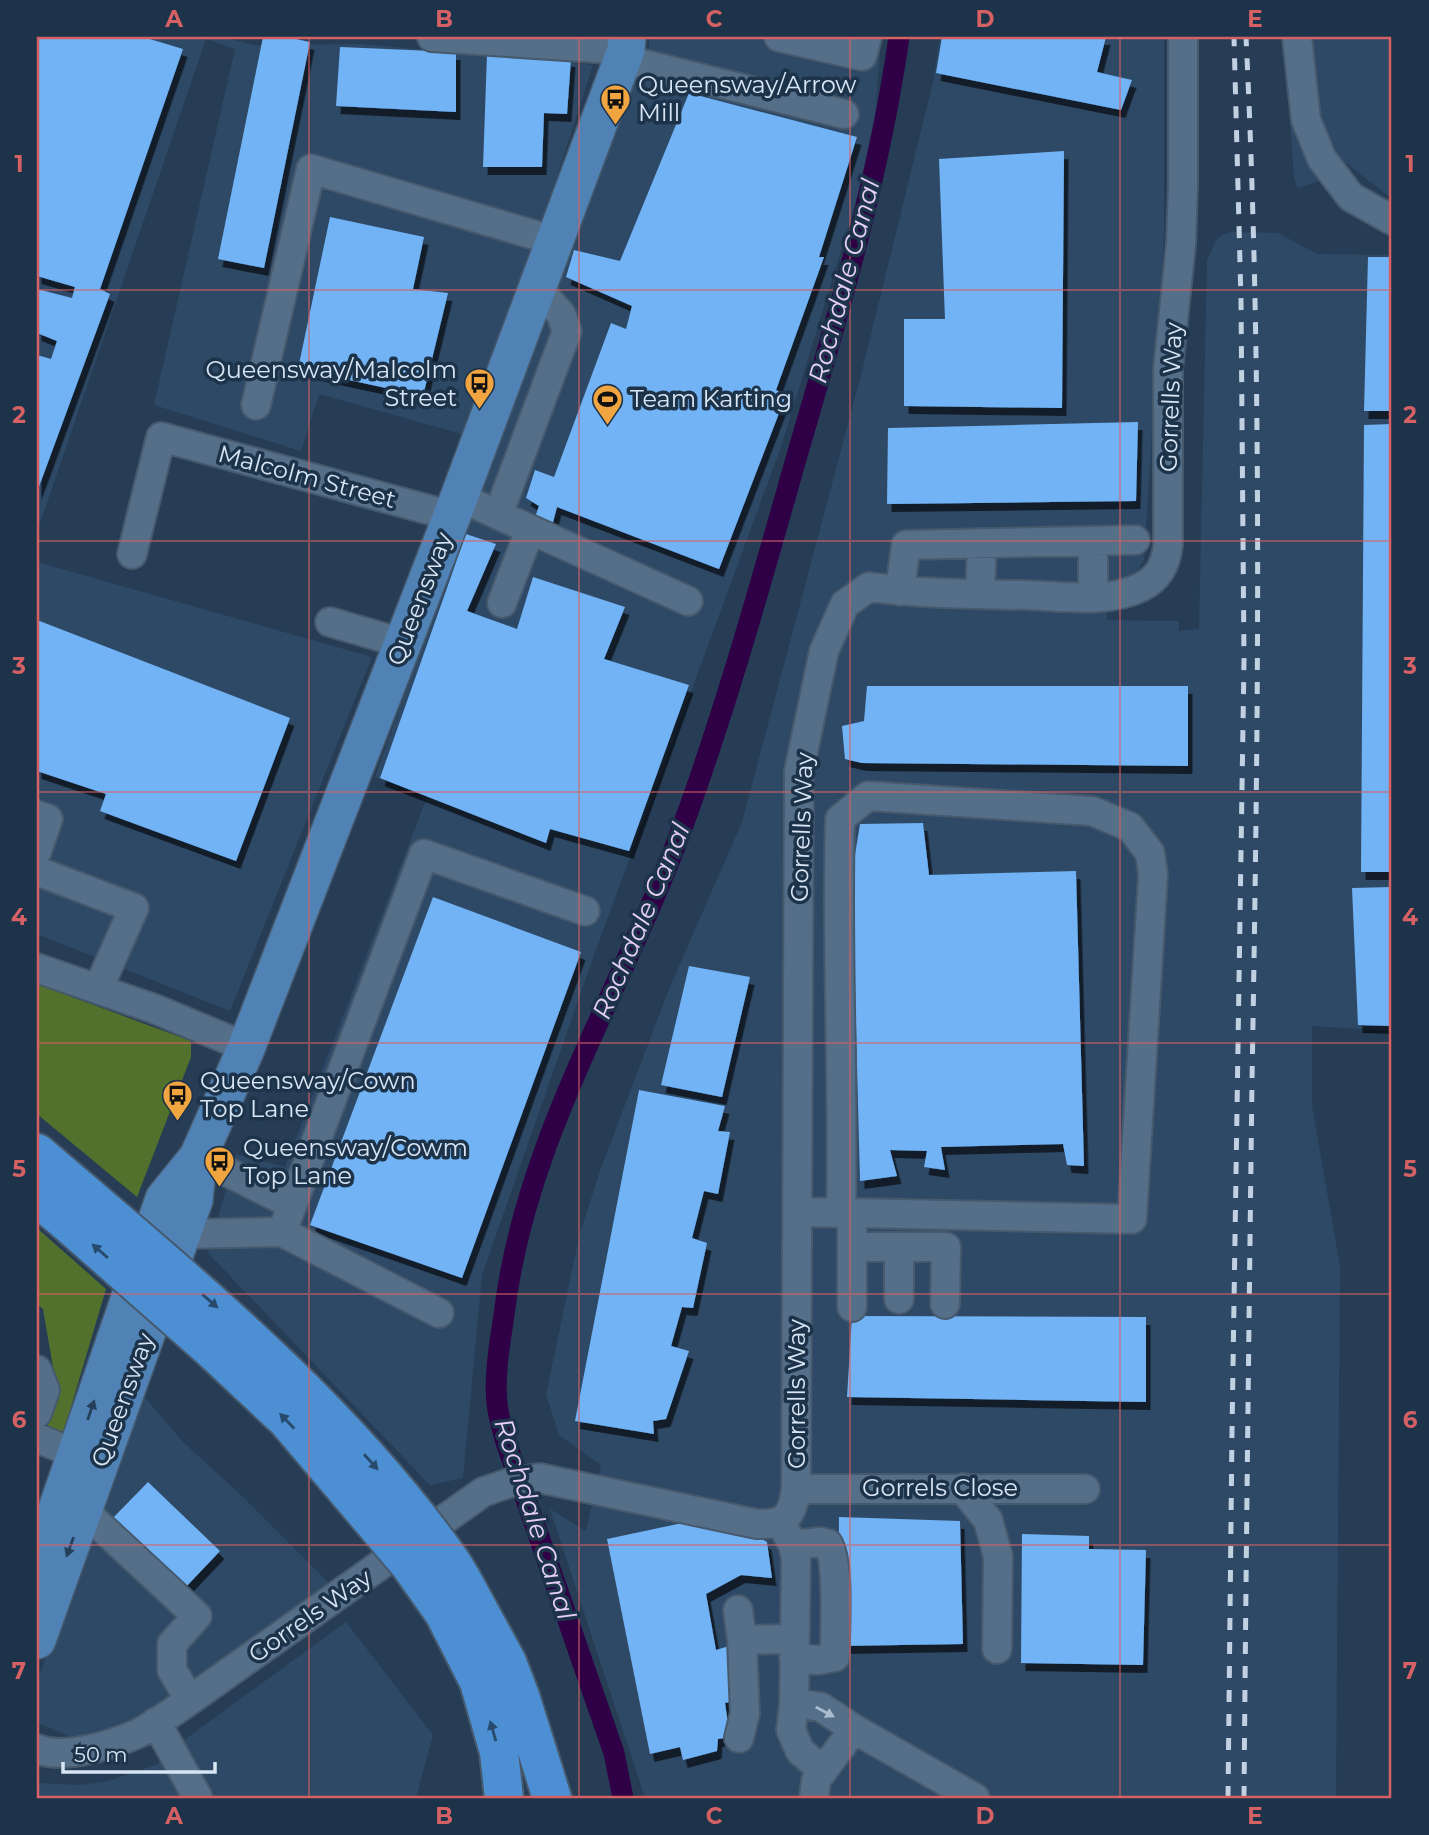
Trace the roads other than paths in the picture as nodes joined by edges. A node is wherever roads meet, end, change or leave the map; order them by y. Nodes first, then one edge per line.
1 (432, 37) edge
2 (779, 37) edge
3 (867, 37) edge
4 (1182, 37) edge
5 (1297, 37) edge
6 (625, 49) edge
7 (844, 114) dead end
8 (1392, 220) edge
9 (555, 241) junction
10 (537, 288) junction
11 (256, 405) dead end
12 (456, 507) junction
13 (498, 515) junction
14 (530, 530) junction
15 (1135, 540) dead end
16 (1093, 541) junction
17 (982, 543) junction
18 (132, 554) dead end
19 (900, 591) junction
20 (980, 594) junction
21 (1093, 597) junction
22 (688, 601) dead end
23 (502, 603) dead end
24 (330, 622) dead end
25 (402, 643) junction
26 (37, 815) edge
27 (37, 851) edge
28 (37, 871) edge
29 (585, 911) dead end
30 (37, 968) edge
31 (98, 989) junction
32 (245, 1051) junction
33 (37, 1153) edge
34 (198, 1157) junction
35 (37, 1197) edge
36 (291, 1204) junction
37 (76, 1208) junction
38 (798, 1212) junction
39 (846, 1213) junction
40 (282, 1232) junction
41 (182, 1234) junction
42 (853, 1247) junction
43 (899, 1247) junction
44 (899, 1300) dead end
45 (946, 1304) dead end
46 (852, 1307) dead end
47 (439, 1313) dead end
48 (37, 1370) edge
49 (37, 1413) edge
50 (37, 1438) edge
51 (88, 1459) junction
52 (962, 1488) junction
53 (796, 1489) junction
54 (1084, 1489) dead end
55 (83, 1510) junction
56 (787, 1533) junction
57 (37, 1567) edge
58 (738, 1610) dead end
59 (465, 1618) junction
60 (37, 1640) edge
61 (742, 1640) junction
62 (794, 1649) junction
63 (997, 1649) dead end
64 (190, 1700) junction
65 (794, 1703) junction
66 (156, 1722) junction
67 (854, 1729) junction
68 (738, 1738) dead end
69 (37, 1749) edge
70 (822, 1770) junction
71 (546, 1788) edge
72 (198, 1798) edge
73 (504, 1798) edge
74 (814, 1798) edge
75 (975, 1798) edge

1 - 6 street
2 - 3 street
4 - 21 street, Gorrells Way
5 - 8 street
6 - 7 street
6 - 9 main road, Queensway
9 - 10 main road, Queensway
9 - 11 street
10 - 12 main road, Queensway
10 - 13 street
12 - 13 street, Malcolm Street
12 - 18 street, Malcolm Street
12 - 25 main road, Queensway
13 - 14 street, Malcolm Street
14 - 22 street, Malcolm Street
14 - 23 street
15 - 16 street
16 - 17 street
16 - 21 street
17 - 19 street
17 - 20 street
19 - 20 street, Gorrells Way
19 - 38 street, Gorrells Way
20 - 21 street, Gorrells Way
24 - 25 street
25 - 32 main road, Queensway
26 - 27 street
28 - 31 street
29 - 36 street
30 - 31 street
31 - 32 street
32 - 34 main road, Queensway
33 - 37 highway
34 - 36 street
34 - 41 main road, Queensway
51 -> 34 main road, Queensway
35 - 37 highway
36 - 40 street
37 - 59 highway, bridge
38 - 39 street
38 - 53 street, Gorrells Way
39 - 39 street
39 - 42 street
40 - 41 street
40 - 47 street
41 - 51 main road, Queensway
42 - 43 street
42 - 46 street
43 - 44 street
43 - 45 street
48 - 49 street
50 - 51 street
51 - 55 main road, Queensway
51 - 57 main road, Queensway
52 - 53 street, Gorrels Close
52 - 54 street, Gorrels Close
52 - 63 street
53 - 56 street, Gorrells Way
55 -> 60 main road, Queensway
55 - 64 street
56 - 62 street
56 - 62 street
56 - 64 street, Gorrels Way
58 - 61 street
59 - 71 highway
73 -> 59 highway
61 - 62 street
61 - 68 street
62 - 65 street
64 - 66 street, Gorrels Way
65 -> 67 street
65 - 70 street
66 - 69 street, Gorrels Way
66 - 72 street
67 - 70 street
67 - 75 street
70 - 74 street

